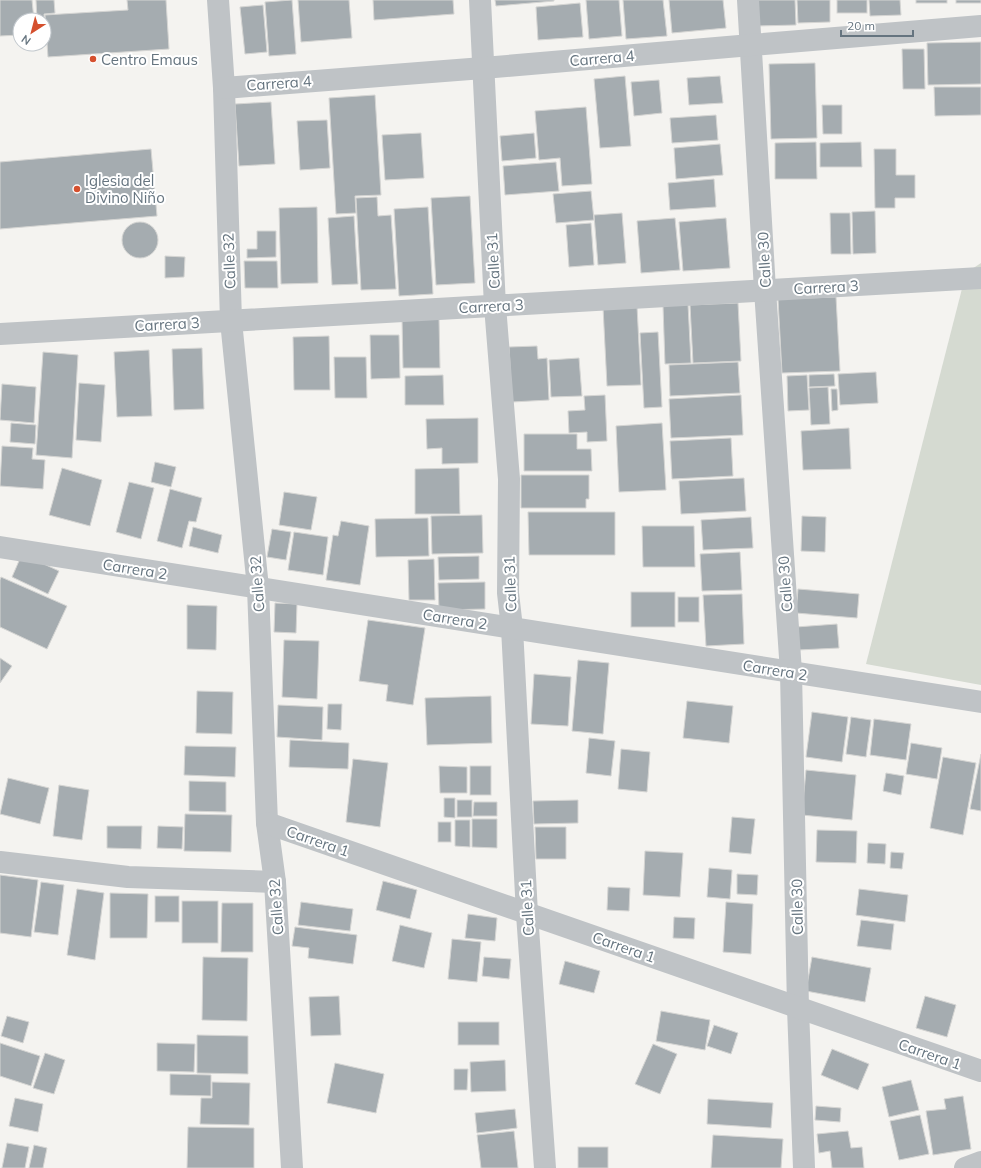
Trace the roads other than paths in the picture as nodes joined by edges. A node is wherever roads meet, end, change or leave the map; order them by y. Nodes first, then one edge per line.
1 (218, 0) edge
2 (480, 0) edge
3 (748, 0) edge
4 (981, 26) edge
5 (751, 45) junction
6 (483, 68) junction
7 (224, 88) junction
8 (981, 278) edge
9 (765, 290) junction
10 (495, 306) junction
11 (231, 321) junction
12 (0, 334) edge
13 (0, 547) edge
14 (258, 588) junction
15 (512, 628) junction
16 (791, 672) junction
17 (981, 702) edge
18 (267, 823) junction
19 (0, 862) edge
20 (275, 882) junction
21 (526, 914) junction
22 (798, 1008) junction
23 (981, 1071) edge
24 (981, 1162) edge
25 (292, 1168) edge
26 (545, 1168) edge
27 (804, 1168) edge
28 (965, 1168) edge

1 - 7 street, Calle 32
2 - 6 street, Calle 31
3 - 5 street, Calle 30
4 - 5 street, Carrera 4
5 - 6 street, Carrera 4
5 - 9 street, Calle 30
6 - 7 street, Carrera 4
6 - 10 street, Calle 31
7 - 11 street, Calle 32
8 - 9 street, Carrera 3
9 - 10 street, Carrera 3
9 - 16 street, Calle 30
10 - 11 street, Carrera 3
10 - 15 street, Calle 31
11 - 12 street, Carrera 3
11 - 14 street, Calle 32
13 - 14 street, Carrera 2
14 - 15 street, Carrera 2
14 - 18 street, Calle 32
15 - 16 street, Carrera 2
15 - 21 street, Calle 31
16 - 17 street, Carrera 2
16 - 22 street, Calle 30
18 - 20 street, Calle 32
18 - 21 street, Carrera 1
19 - 20 street
20 - 25 street, Calle 32
21 - 22 street, Carrera 1
21 - 26 street, Calle 31
22 - 23 street, Carrera 1
22 - 27 street, Calle 30
24 - 28 street

